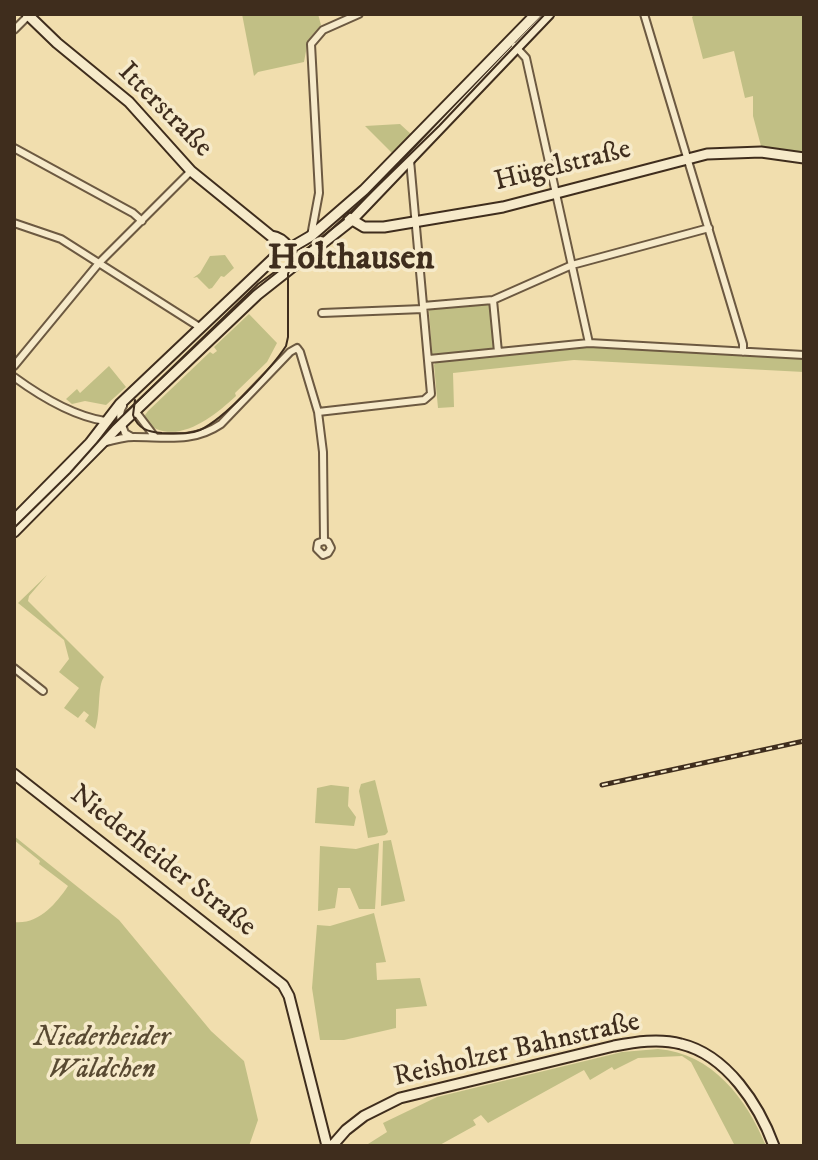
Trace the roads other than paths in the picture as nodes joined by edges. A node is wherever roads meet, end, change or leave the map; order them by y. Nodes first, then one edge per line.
1 (359, 14) edge
2 (536, 14) edge
3 (549, 14) edge
4 (644, 14) edge
5 (28, 15) edge
6 (519, 29) junction
7 (14, 30) edge
8 (517, 47) junction
9 (497, 53) junction
10 (498, 68) junction
11 (414, 141) junction
12 (14, 148) edge
13 (688, 158) junction
14 (804, 158) edge
15 (410, 160) junction
16 (191, 171) junction
17 (399, 171) junction
18 (411, 175) junction
19 (556, 193) junction
20 (316, 211) junction
21 (332, 218) junction
22 (352, 220) junction
23 (142, 221) junction
24 (415, 222) junction
25 (14, 223) edge
26 (709, 228) junction
27 (271, 236) junction
28 (311, 236) junction
29 (289, 248) junction
30 (275, 257) junction
31 (99, 263) junction
32 (572, 265) junction
33 (292, 267) junction
34 (493, 300) junction
35 (423, 307) junction
36 (322, 313) dead end
37 (201, 328) junction
38 (185, 343) junction
39 (589, 343) junction
40 (498, 352) junction
41 (743, 352) junction
42 (804, 355) edge
43 (191, 358) junction
44 (429, 359) junction
45 (14, 366) edge
46 (14, 377) edge
47 (124, 402) junction
48 (136, 412) junction
49 (318, 412) junction
50 (105, 421) junction
51 (122, 424) junction
52 (132, 437) junction
53 (155, 437) junction
54 (103, 443) junction
55 (14, 520) edge
56 (14, 532) edge
57 (324, 541) dead end
58 (14, 668) edge
59 (43, 691) dead end
60 (14, 774) edge
61 (320, 1122) junction
62 (346, 1130) junction
63 (330, 1146) edge
64 (774, 1146) edge

1 - 20 street
2 - 6 main road
3 - 8 main road
4 - 13 street
5 - 7 street, Itterstraße
5 - 16 main road, Itterstraße
6 - 8 street
6 - 9 main road
8 - 10 main road
8 - 19 street
9 - 10 main road
9 - 11 main road
10 - 15 main road
11 - 15 main road
11 - 21 main road
12 - 23 street
13 - 14 main road, Hügelstraße
13 - 19 main road, Hügelstraße
13 - 26 street
15 - 17 main road
15 - 18 street
16 - 23 street
16 - 27 main road, Itterstraße
17 - 18 street
17 - 22 main road
18 - 24 street
19 - 24 main road, Hügelstraße
19 - 32 street
20 - 21 street
20 - 28 street
21 - 22 main road, Hügelstraße
21 - 28 main road
22 - 24 main road, Hügelstraße
22 - 33 main road
23 - 31 street
24 - 35 street
25 - 31 street
26 - 32 street
26 - 41 street
27 - 29 main road, Itterstraße
27 - 30 main road
28 - 29 main road
29 - 30 main road
29 - 33 main road
30 - 37 main road
31 - 37 street
31 - 45 street
32 - 34 street
32 - 39 street
33 - 43 main road
34 - 35 street
34 - 40 street
35 - 36 street
35 - 44 street
37 - 38 main road
38 - 43 main road
38 - 47 main road
39 - 40 street
39 - 41 street
40 - 44 street
41 - 42 street
43 - 48 main road
44 - 49 street
46 - 50 street
47 - 50 main road
47 - 51 street
48 - 51 main road
48 - 53 street
49 - 53 street
49 - 57 street
50 - 55 main road
51 - 52 street
51 - 54 main road
52 - 53 street
52 - 54 street
54 - 56 main road
58 - 59 street
60 - 61 main road, Niederheider Straße
61 - 62 main road
61 - 63 main road
62 - 63 main road, Reisholzer Bahnstraße
62 - 64 main road, Reisholzer Bahnstraße

